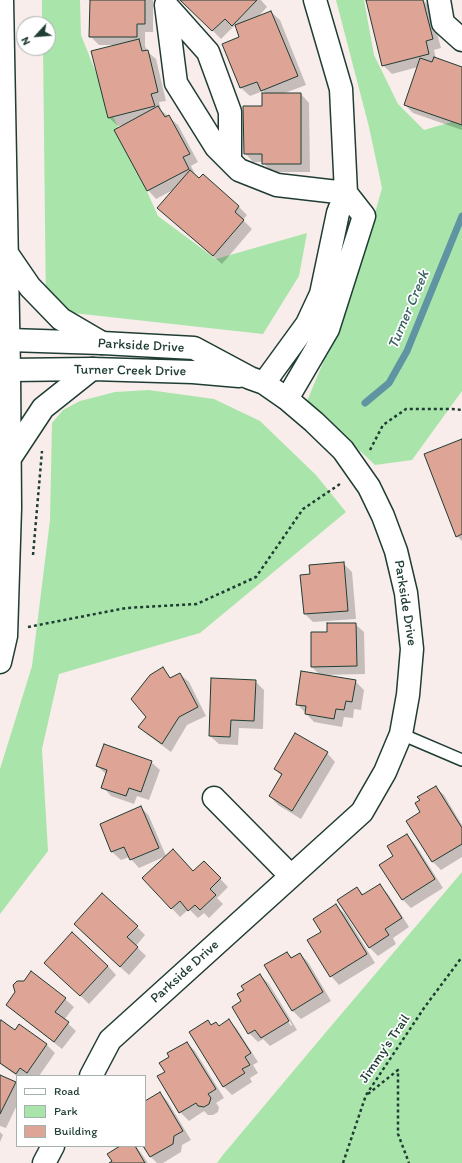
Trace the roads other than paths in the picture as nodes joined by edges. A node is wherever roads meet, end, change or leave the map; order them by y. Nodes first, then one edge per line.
1 (2, 0) edge
2 (315, 0) edge
3 (439, 0) edge
4 (165, 2) edge
5 (462, 40) edge
6 (230, 160) junction
7 (346, 193) junction
8 (6, 252) junction
9 (9, 340) junction
10 (102, 343) junction
11 (92, 369) junction
12 (10, 370) junction
13 (257, 380) junction
14 (287, 399) junction
15 (10, 458) junction
16 (0, 662) edge
17 (400, 734) junction
18 (462, 760) edge
19 (214, 798) dead end
20 (291, 876) junction
21 (92, 1075) edge
22 (52, 1147) edge
23 (44, 1163) edge

1 - 8 street
2 - 7 street
3 - 5 street
4 - 6 street
4 - 6 street
6 - 7 street
7 - 13 street
7 - 14 street
8 - 9 street
8 - 10 street
9 - 10 street, Parkside Drive
9 - 12 street
10 - 13 street, Parkside Drive
11 - 12 street, Turner Creek Drive
11 - 13 street, Turner Creek Drive
11 - 15 street
12 - 15 street
13 - 14 street, Parkside Drive
14 - 17 street, Parkside Drive
15 - 16 street
17 - 18 lane
17 - 20 street, Parkside Drive
19 - 20 street
20 - 21 street, Parkside Drive
22 - 23 street

